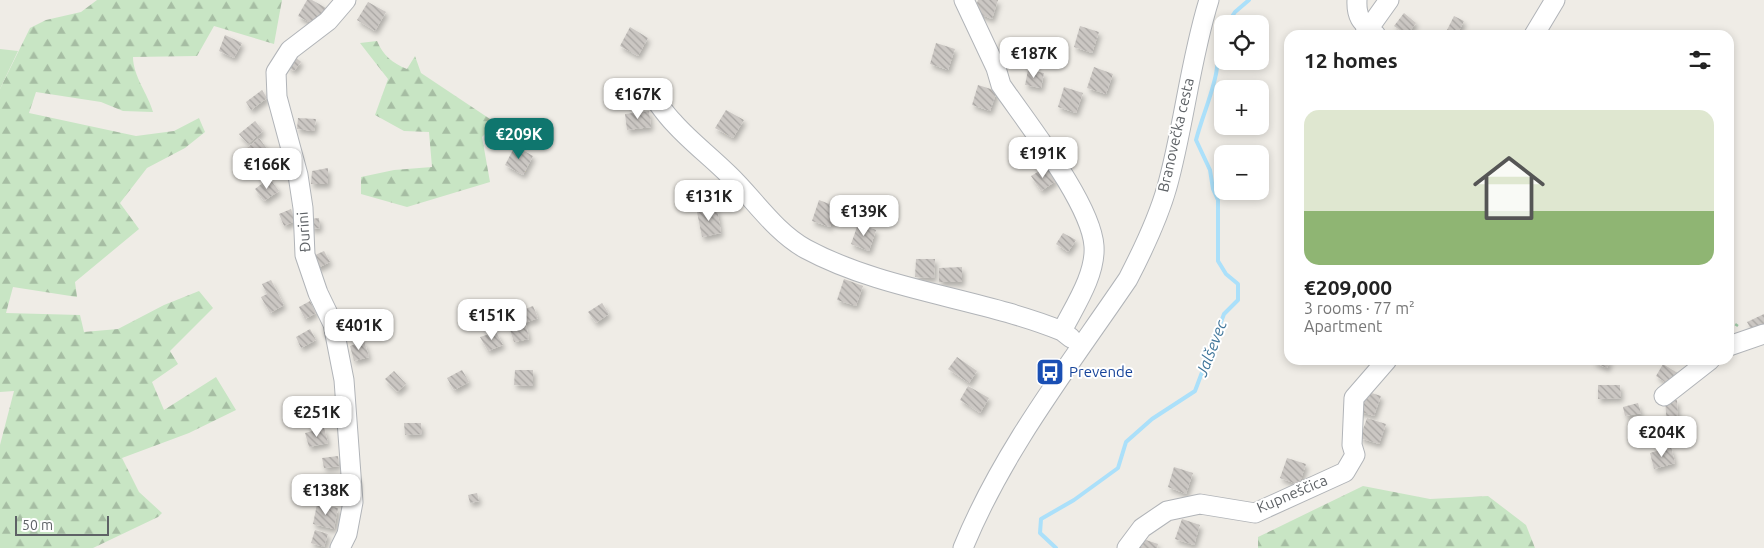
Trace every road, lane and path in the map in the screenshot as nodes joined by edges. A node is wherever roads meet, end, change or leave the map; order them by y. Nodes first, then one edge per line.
1 (346, 0) edge
2 (964, 0) edge
3 (1209, 0) edge
4 (1357, 0) edge
5 (1389, 0) edge
6 (1555, 0) edge
7 (1368, 30) edge
8 (1370, 30) edge
9 (1537, 30) edge
10 (648, 90) dead end
11 (1062, 331) junction
12 (1764, 334) edge
13 (1734, 344) edge
14 (1082, 347) junction
15 (1384, 365) edge
16 (1704, 365) edge
17 (1664, 396) dead end
18 (340, 548) edge
19 (963, 548) edge
20 (1127, 548) edge

1 - 18 street, Đurini
2 - 11 street
3 - 14 street, Branovečka cesta
4 - 7 street
5 - 8 street
6 - 9 street
10 - 11 street
11 - 14 street
12 - 13 street
14 - 19 street, Branovečka cesta
15 - 20 street, Kupneščica
16 - 17 street

